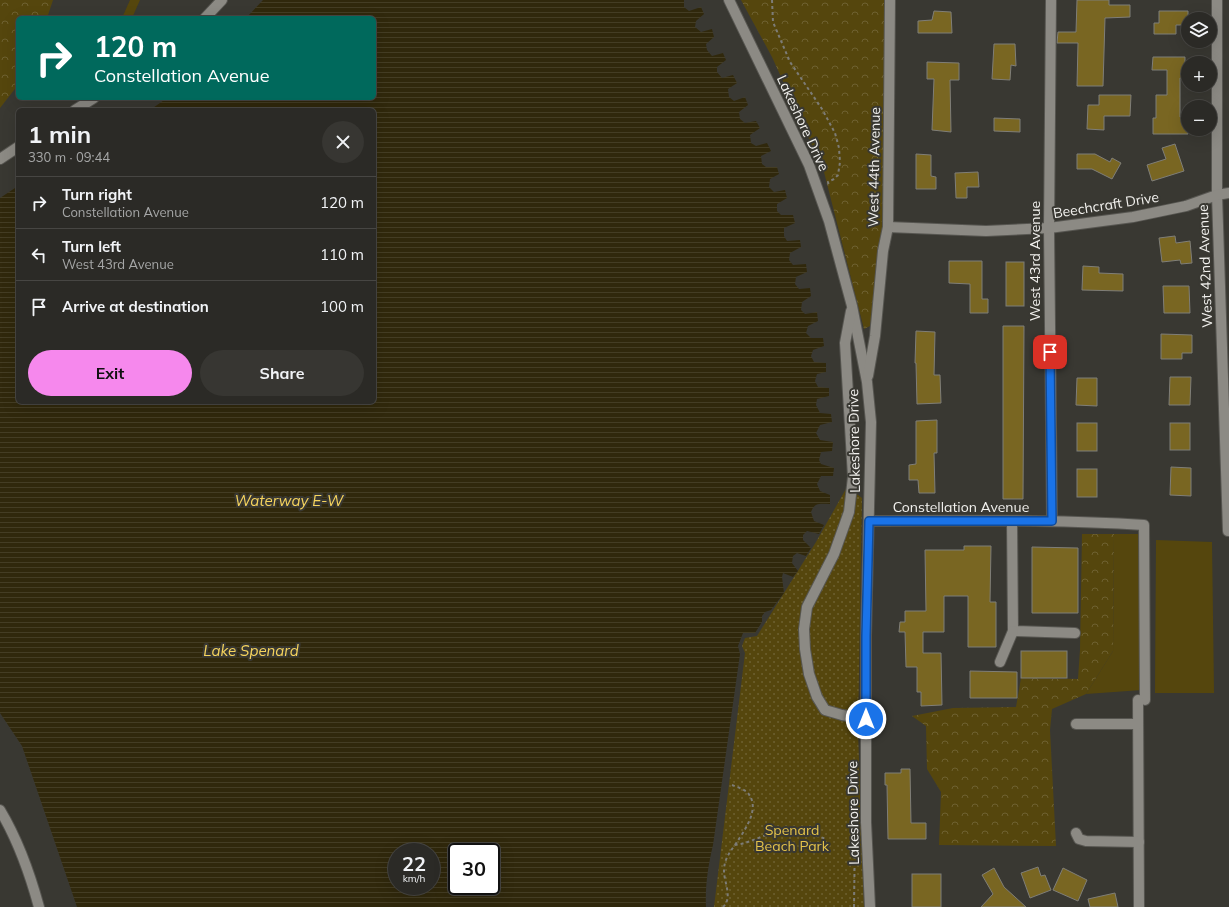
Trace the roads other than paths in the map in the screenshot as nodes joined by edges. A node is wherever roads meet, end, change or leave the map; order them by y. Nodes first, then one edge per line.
1 (222, 0) edge
2 (730, 0) edge
3 (890, 0) edge
4 (1051, 0) edge
5 (1217, 0) edge
6 (207, 16) edge
7 (91, 100) edge
8 (78, 108) edge
9 (16, 148) edge
10 (0, 159) edge
11 (1229, 192) edge
12 (1217, 195) junction
13 (888, 227) junction
14 (1048, 228) junction
15 (852, 306) junction
16 (867, 382) junction
17 (869, 521) junction
18 (1012, 521) junction
19 (1052, 521) junction
20 (1228, 531) dead end
21 (1013, 631) junction
22 (1076, 633) dead end
23 (1000, 662) dead end
24 (866, 719) junction
25 (1076, 724) dead end
26 (1138, 724) junction
27 (0, 810) edge
28 (1076, 833) dead end
29 (1139, 842) junction
30 (39, 907) edge
31 (870, 907) edge
32 (1139, 907) edge

1 - 6 street
2 - 15 street, Lakeshore Drive
3 - 13 street, West 44th Avenue
4 - 14 street, West 43rd Avenue
5 - 12 street, West 42nd Avenue
7 - 8 street
9 - 10 street
11 - 12 street, Beechcraft Drive
12 - 14 street, Beechcraft Drive
12 - 20 street, West 42nd Avenue
13 - 14 street, Beechcraft Drive
13 - 16 street, West 44th Avenue
14 - 19 street, West 43rd Avenue
15 - 16 street, Lakeshore Drive
15 - 24 street
16 - 17 street, Lakeshore Drive
17 - 18 street, Constellation Avenue
17 - 24 street, Lakeshore Drive
18 - 19 street, Constellation Avenue
18 - 21 street
19 - 26 street, Constellation Avenue
21 - 22 street
21 - 23 street
24 - 31 street, Lakeshore Drive
25 - 26 street
26 - 29 street
27 - 30 street
28 - 29 street
29 - 32 street

